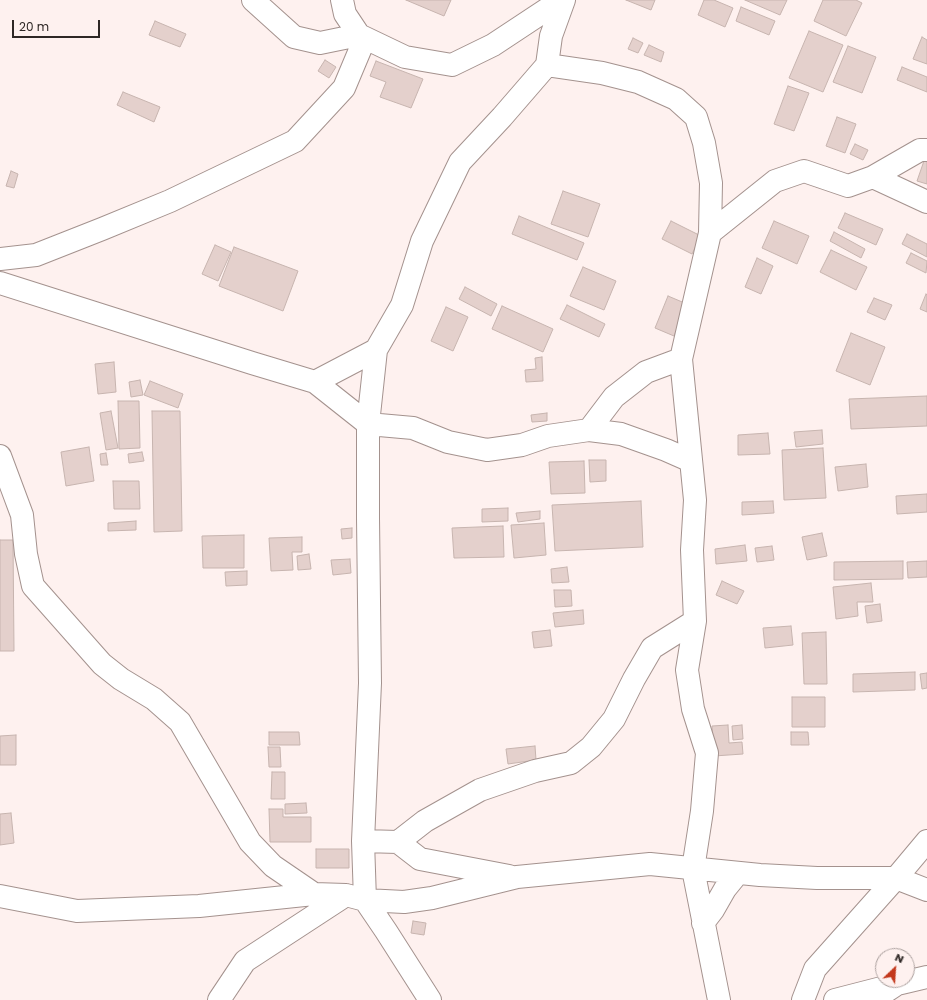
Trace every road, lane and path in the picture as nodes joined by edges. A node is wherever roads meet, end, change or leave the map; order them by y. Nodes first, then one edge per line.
1 (252, 0) edge
2 (342, 0) edge
3 (562, 0) edge
4 (362, 36) junction
5 (547, 65) junction
6 (927, 150) edge
7 (873, 177) junction
8 (927, 202) edge
9 (710, 233) junction
10 (0, 259) edge
11 (0, 283) edge
12 (376, 350) junction
13 (681, 359) junction
14 (315, 382) junction
15 (368, 424) junction
16 (589, 430) junction
17 (0, 456) edge
18 (691, 461) junction
19 (695, 621) junction
20 (363, 841) junction
21 (927, 841) edge
22 (398, 842) junction
23 (693, 869) junction
24 (738, 873) junction
25 (517, 877) junction
26 (896, 878) junction
27 (927, 890) edge
28 (314, 894) junction
29 (0, 896) edge
30 (355, 897) junction
31 (703, 923) junction
32 (927, 977) edge
33 (915, 980) edge
34 (882, 988) edge
35 (891, 988) edge
36 (219, 1000) edge
37 (430, 1000) edge
38 (719, 1000) edge
39 (803, 1000) edge
40 (835, 1000) edge
41 (872, 1000) edge

1 - 4 street
2 - 4 street
3 - 4 street
3 - 5 street
4 - 10 street
5 - 9 street
5 - 12 street
6 - 7 street
7 - 8 street
7 - 9 street
9 - 13 street
11 - 14 street
12 - 14 street
12 - 15 street
13 - 16 street
13 - 18 street
14 - 15 street
15 - 16 street
15 - 20 street
16 - 18 street
17 - 28 street
18 - 19 street
19 - 22 street
19 - 23 street
20 - 22 street
20 - 30 street
21 - 26 street
22 - 25 street
23 - 24 street
23 - 25 street
23 - 31 street
24 - 26 street
24 - 31 street
25 - 30 street
26 - 27 street
26 - 39 street
28 - 29 street
28 - 30 street
30 - 36 street
30 - 37 street
31 - 38 street
32 - 33 street
34 - 40 street
35 - 41 street

